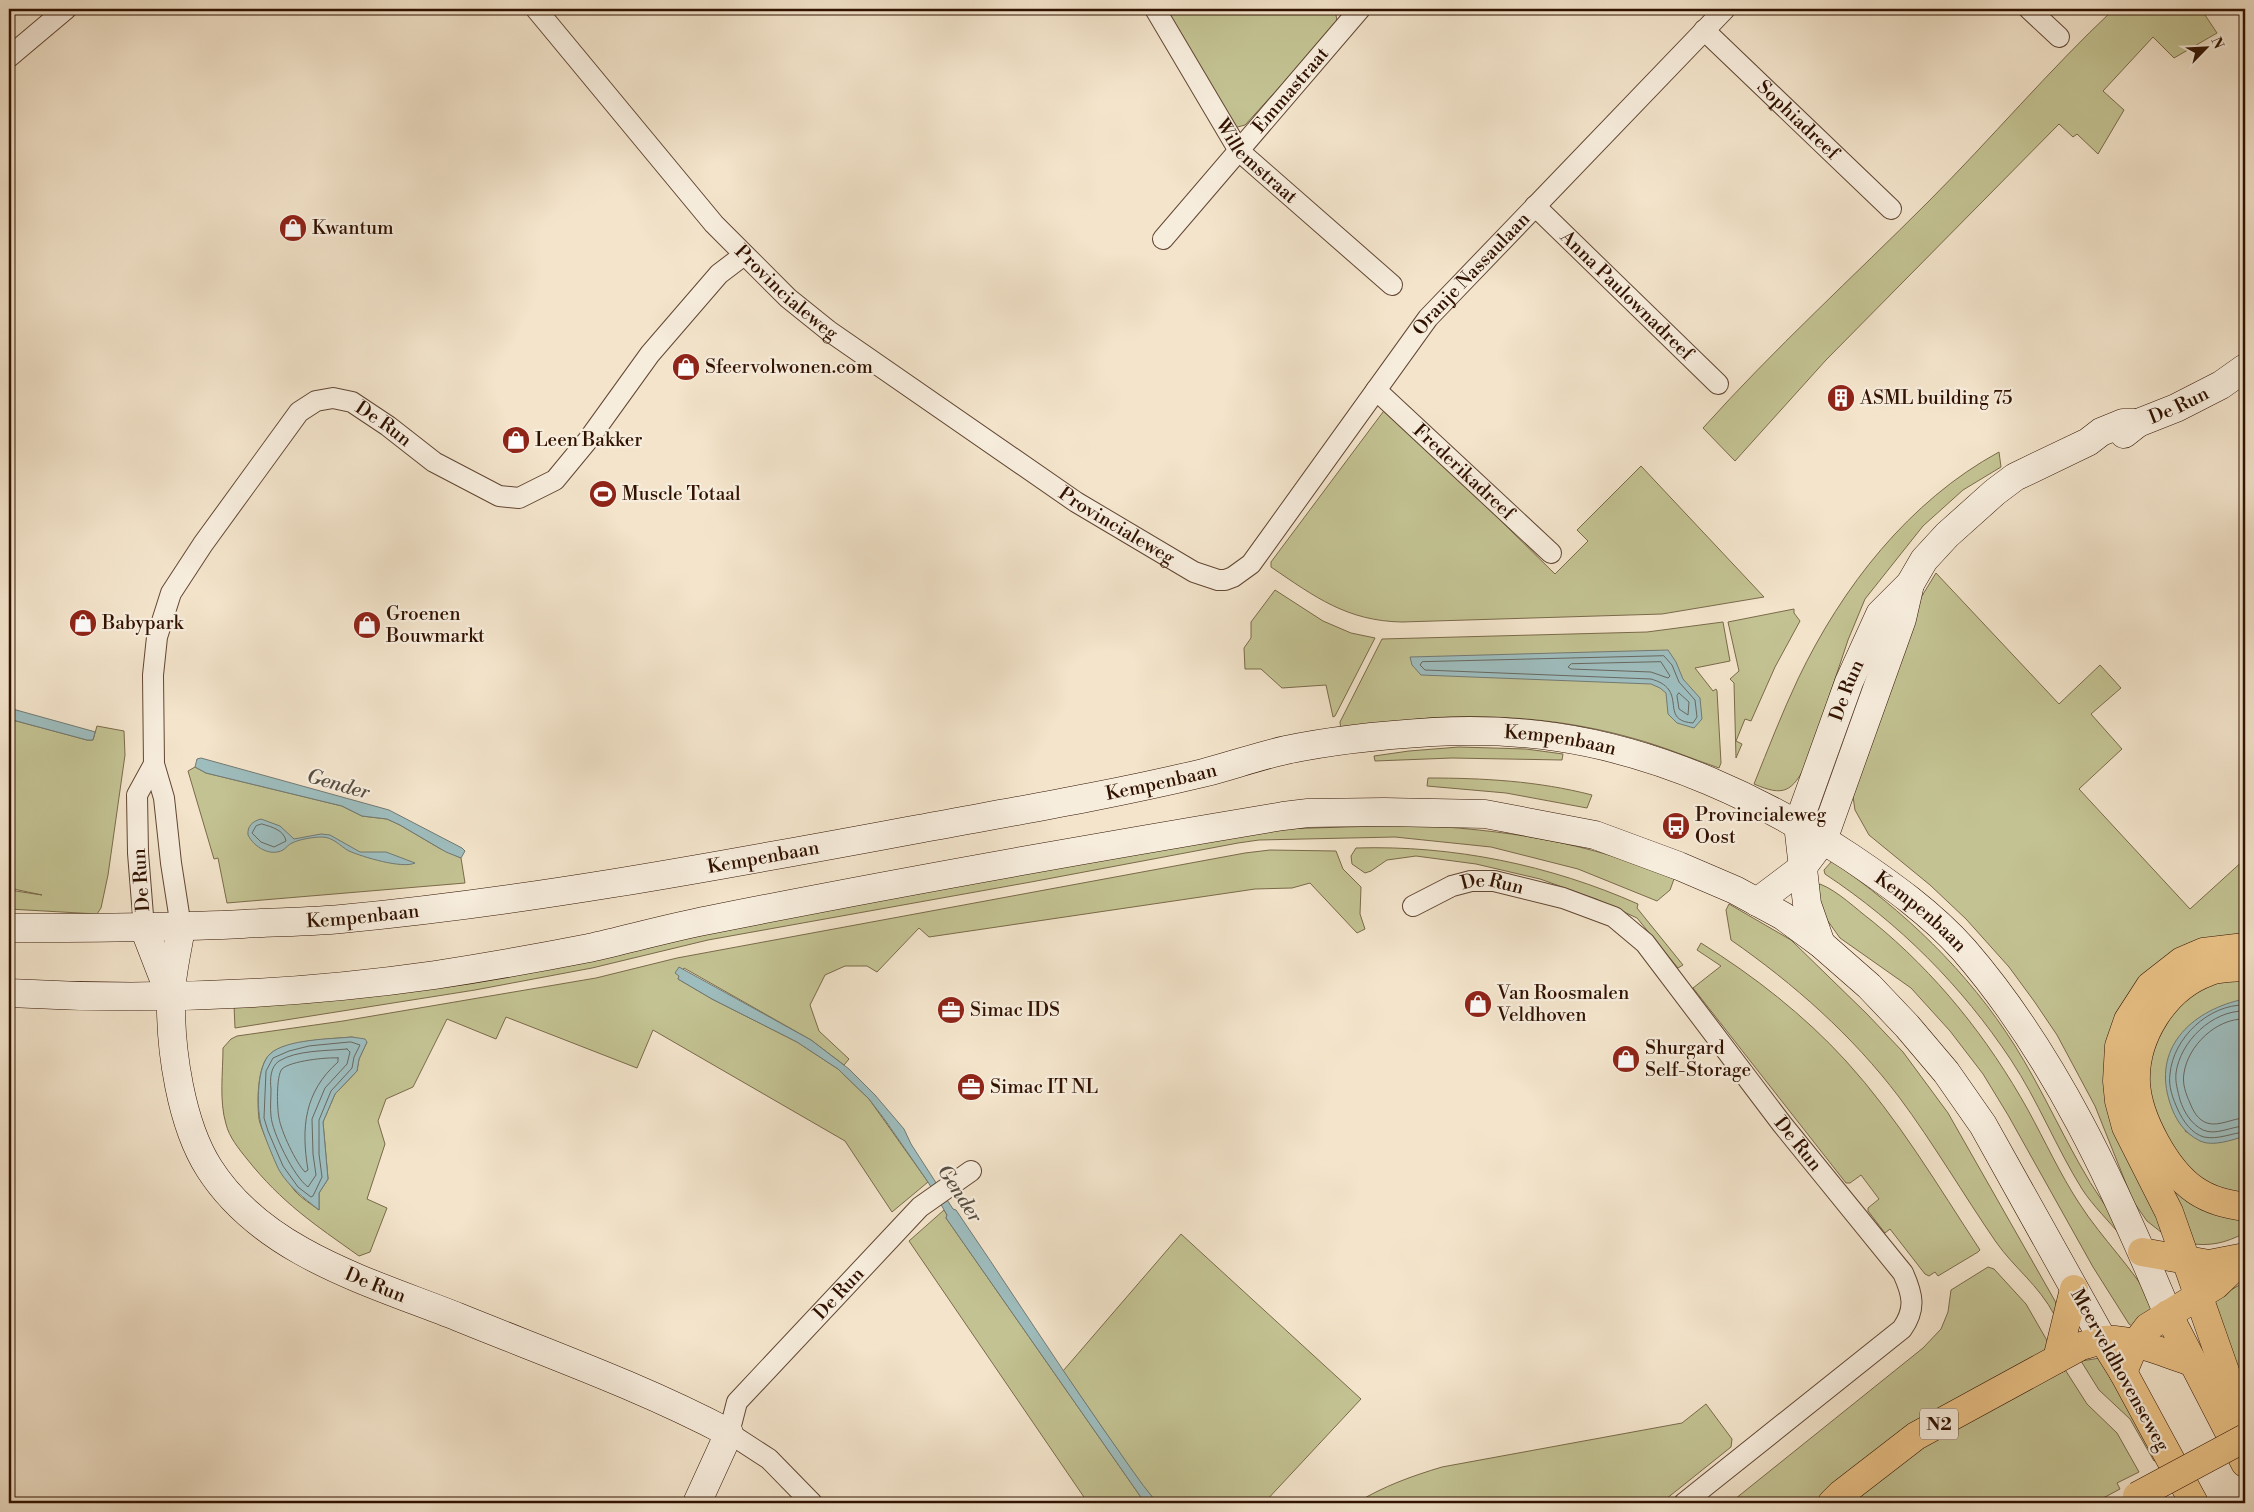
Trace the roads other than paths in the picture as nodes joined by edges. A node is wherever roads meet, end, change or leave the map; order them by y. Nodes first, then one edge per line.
1 (66, 9) edge
2 (536, 9) edge
3 (1155, 9) edge
4 (1725, 9) edge
5 (2029, 9) edge
6 (1353, 12) edge
7 (1704, 30) junction
8 (2059, 37) dead end
9 (9, 57) edge
10 (1239, 152) junction
11 (1535, 206) junction
12 (1891, 209) dead end
13 (1163, 239) dead end
14 (744, 255) junction
15 (1392, 285) dead end
16 (2245, 368) edge
17 (1718, 384) dead end
18 (1376, 390) junction
19 (1551, 553) dead end
20 (1251, 564) joint
21 (1910, 584) junction
22 (154, 764) junction
23 (1798, 824) junction
24 (1823, 840) junction
25 (1802, 868) junction
26 (1746, 896) junction
27 (1413, 906) dead end
28 (181, 927) junction
29 (9, 928) edge
30 (144, 928) junction
31 (1821, 944) junction
32 (2245, 947) edge
33 (2245, 968) edge
34 (9, 993) edge
35 (171, 996) junction
36 (971, 1171) dead end
37 (2245, 1207) edge
38 (2142, 1252) junction
39 (2245, 1257) edge
40 (2186, 1261) junction
41 (2074, 1289) junction
42 (2197, 1296) junction
43 (2168, 1314) junction
44 (2103, 1340) junction
45 (2135, 1344) junction
46 (2057, 1359) junction
47 (2192, 1362) junction
48 (2123, 1372) junction
49 (2245, 1408) edge
50 (729, 1433) junction
51 (2245, 1438) edge
52 (2245, 1463) edge
53 (2130, 1500) edge
54 (697, 1503) edge
55 (812, 1503) edge
56 (1684, 1503) edge
57 (1832, 1503) edge
58 (2194, 1503) edge

1 - 9 street
2 - 14 street, Provincialeweg
3 - 10 street, Willemstraat
4 - 7 street, Oranje Nassaulaan
5 - 8 street
6 - 10 street, Emmastraat
7 - 11 street, Oranje Nassaulaan
7 - 12 street, Sophiadreef
10 - 13 street, Emmastraat
10 - 15 street, Willemstraat
11 - 17 street, Anna Paulownadreef
11 - 18 street, Oranje Nassaulaan
14 - 20 street, Provincialeweg
14 - 22 street, De Run
16 - 21 main road, De Run
18 - 19 street, Frederikadreef
18 - 20 street, Oranje Nassaulaan
21 - 23 main road, De Run
21 - 24 main road, De Run
22 - 28 street, De Run
22 - 30 street, De Run
23 - 24 main road, Kempenbaan
23 - 25 main road, De Run
23 - 28 main road, Kempenbaan
24 - 25 main road, De Run
24 - 38 main road, Kempenbaan
25 - 26 main road, De Run
25 - 31 main road, De Run
26 - 31 main road
26 - 35 main road
27 - 56 street, De Run
28 - 30 main road, Kempenbaan
28 - 35 main road, De Run
29 - 30 main road, Kempenbaan
30 - 35 main road, De Run
31 - 41 main road, Meerveldhovenseweg
32 - 40 main road
33 - 37 main road
34 - 35 main road
35 - 50 main road, De Run
36 - 50 street, De Run
38 - 40 main road
38 - 43 main road
39 - 40 main road
39 - 42 main road
40 - 42 main road
41 - 44 main road, Meerveldhovenseweg
41 - 46 main road
42 - 43 main road
42 - 49 main road
43 - 45 main road
43 - 47 main road
44 - 45 main road
44 - 46 main road, N2
44 - 48 main road, Meerveldhovenseweg
45 - 47 main road
45 - 48 main road
46 - 57 main road, N2
47 - 52 main road
48 - 58 main road, Meerveldhovenseweg
50 - 54 main road, De Run
50 - 55 street, De Run
51 - 53 main road, bridge

